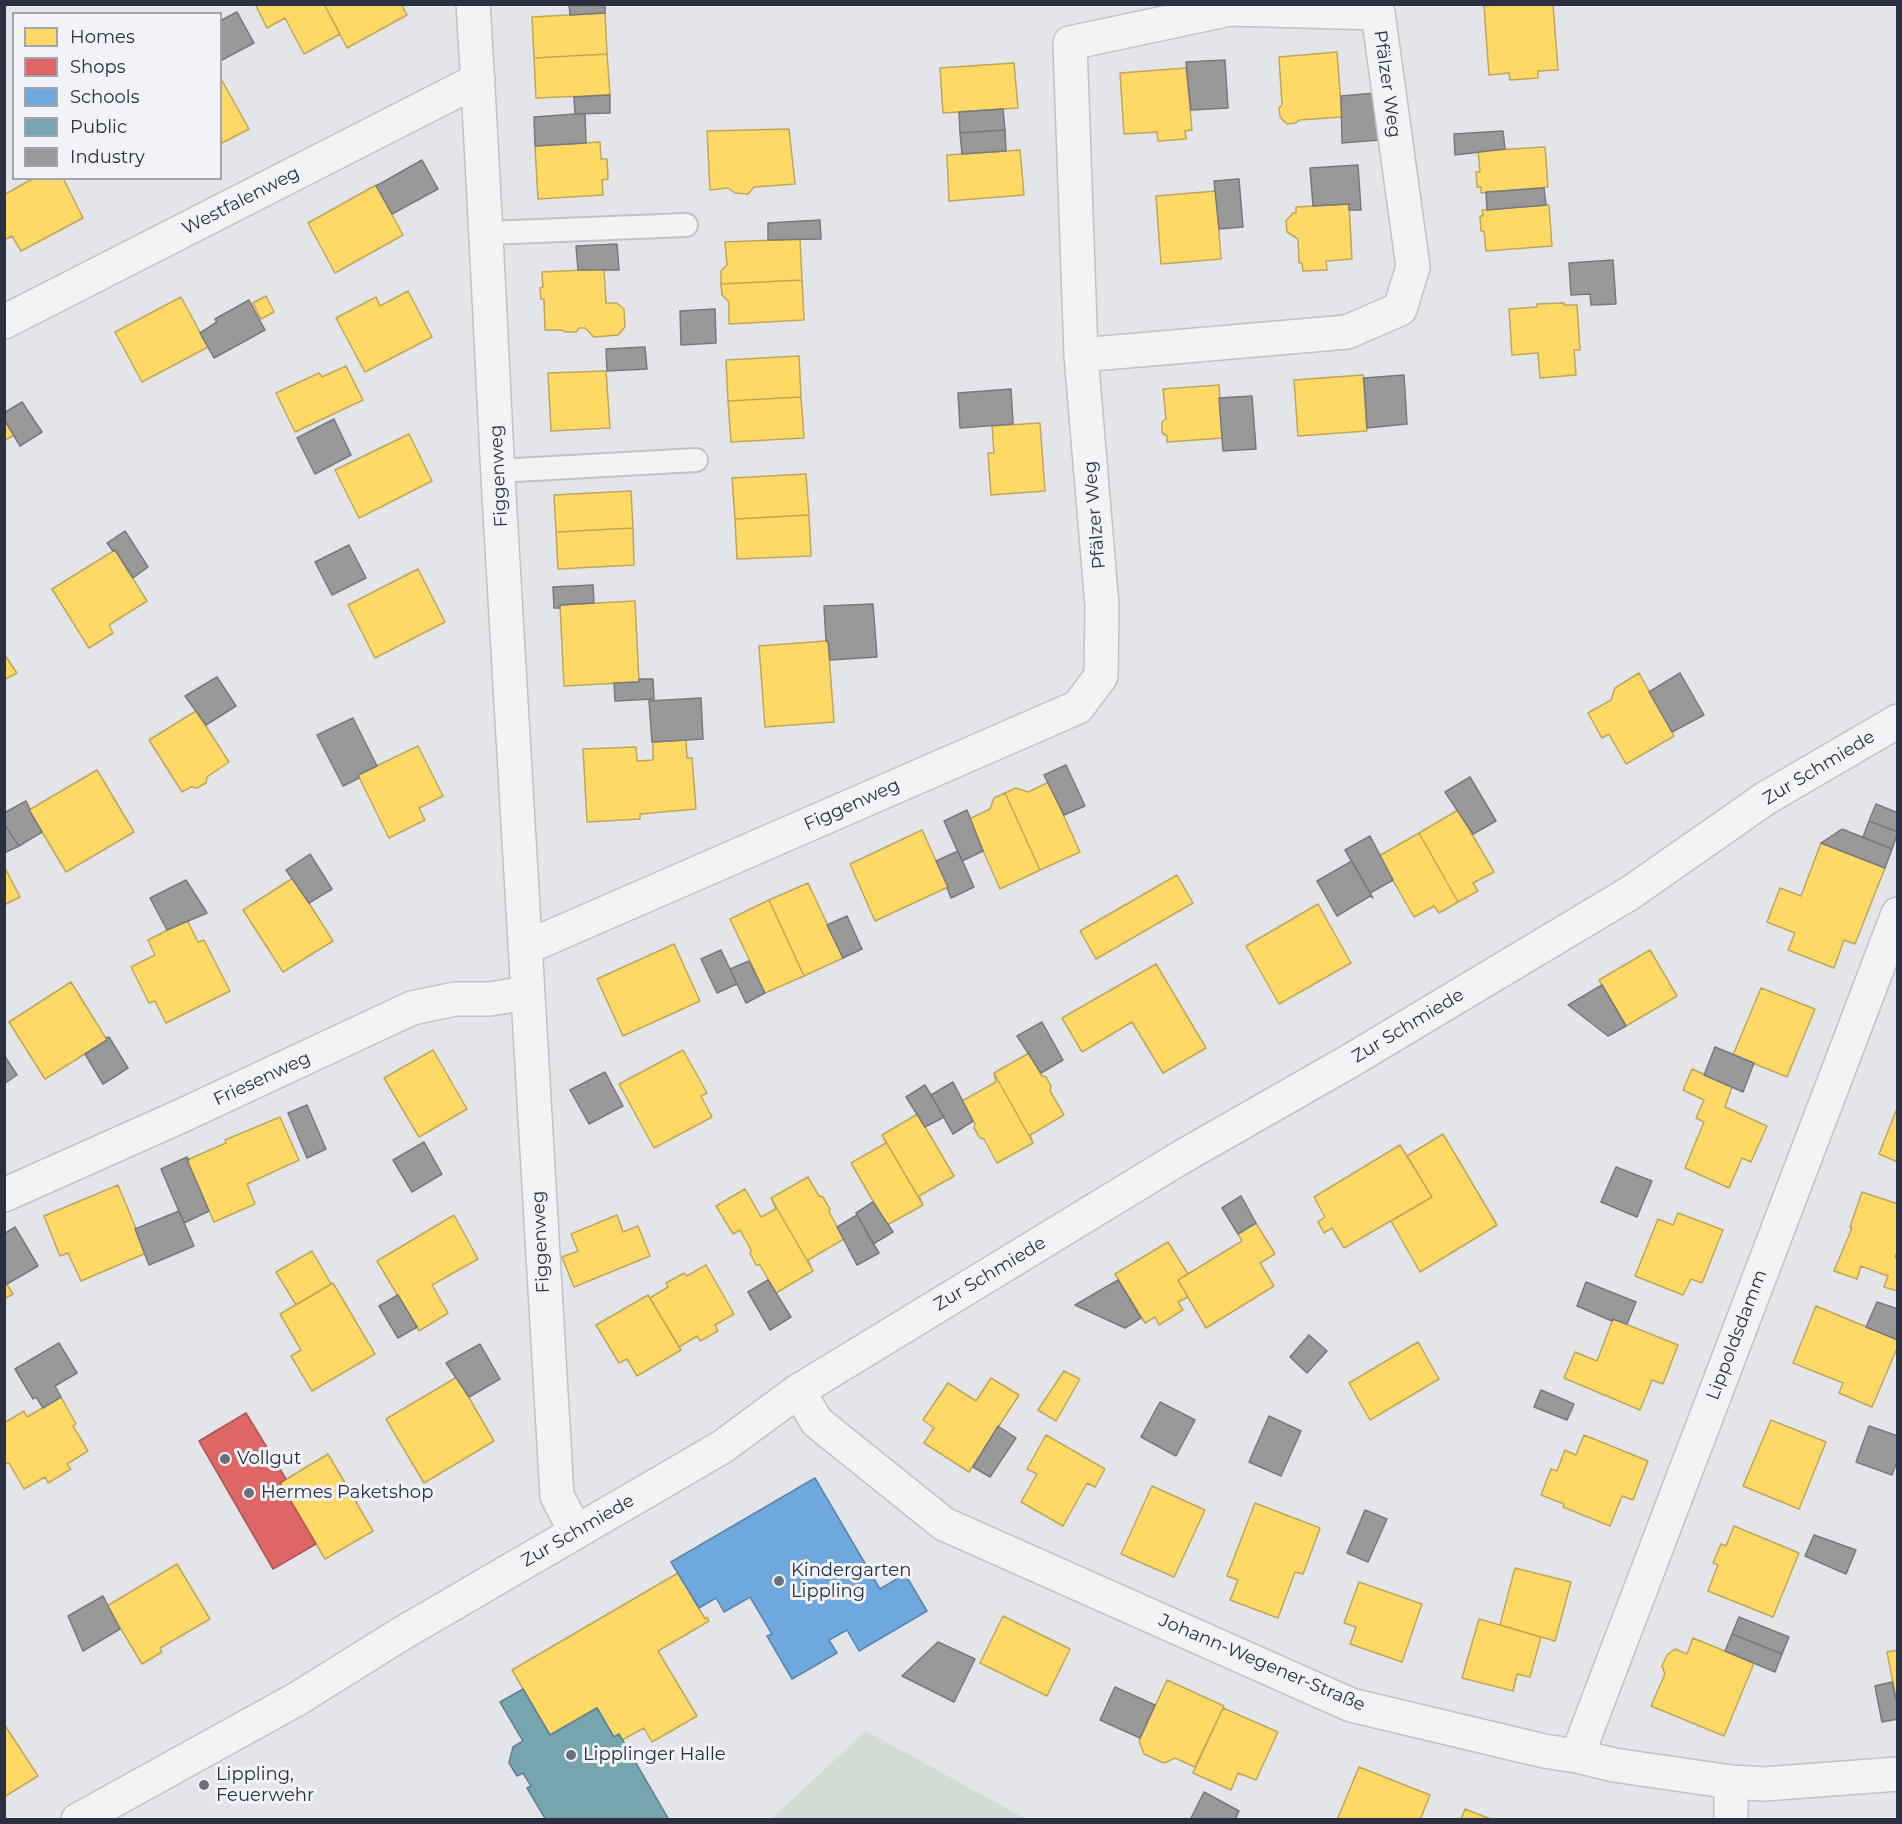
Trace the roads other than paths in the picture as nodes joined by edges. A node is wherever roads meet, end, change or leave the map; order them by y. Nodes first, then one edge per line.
1 (473, 4) edge
2 (478, 80) junction
3 (686, 225) dead end
4 (487, 233) junction
5 (4, 322) edge
6 (1081, 355) junction
7 (696, 460) dead end
8 (498, 471) junction
9 (1101, 676) joint
10 (1898, 721) edge
11 (1898, 914) edge
12 (525, 948) junction
13 (526, 993) junction
14 (4, 1194) edge
15 (798, 1392) junction
16 (576, 1532) junction
17 (1577, 1755) junction
18 (1898, 1774) edge
19 (1731, 1782) junction
20 (78, 1820) edge
21 (1731, 1820) edge

1 - 2 street, Figgenweg
2 - 4 street, Figgenweg
2 - 5 street, Westfalenweg
3 - 4 lane
4 - 8 street, Figgenweg
6 - 6 street, Pfälzer Weg
6 - 9 street, Pfälzer Weg
7 - 8 lane
8 - 12 street, Figgenweg
9 - 12 street, Figgenweg
10 - 15 street, Zur Schmiede
11 - 17 street, Lippoldsdamm
12 - 13 street, Figgenweg
13 - 14 street, Friesenweg
13 - 16 street, Figgenweg
15 - 16 street, Zur Schmiede
15 - 17 street, Johann-Wegener-Straße
16 - 20 street, Zur Schmiede
17 - 19 street, Johann-Wegener-Straße
18 - 19 street, Johann-Wegener-Straße
19 - 21 street

